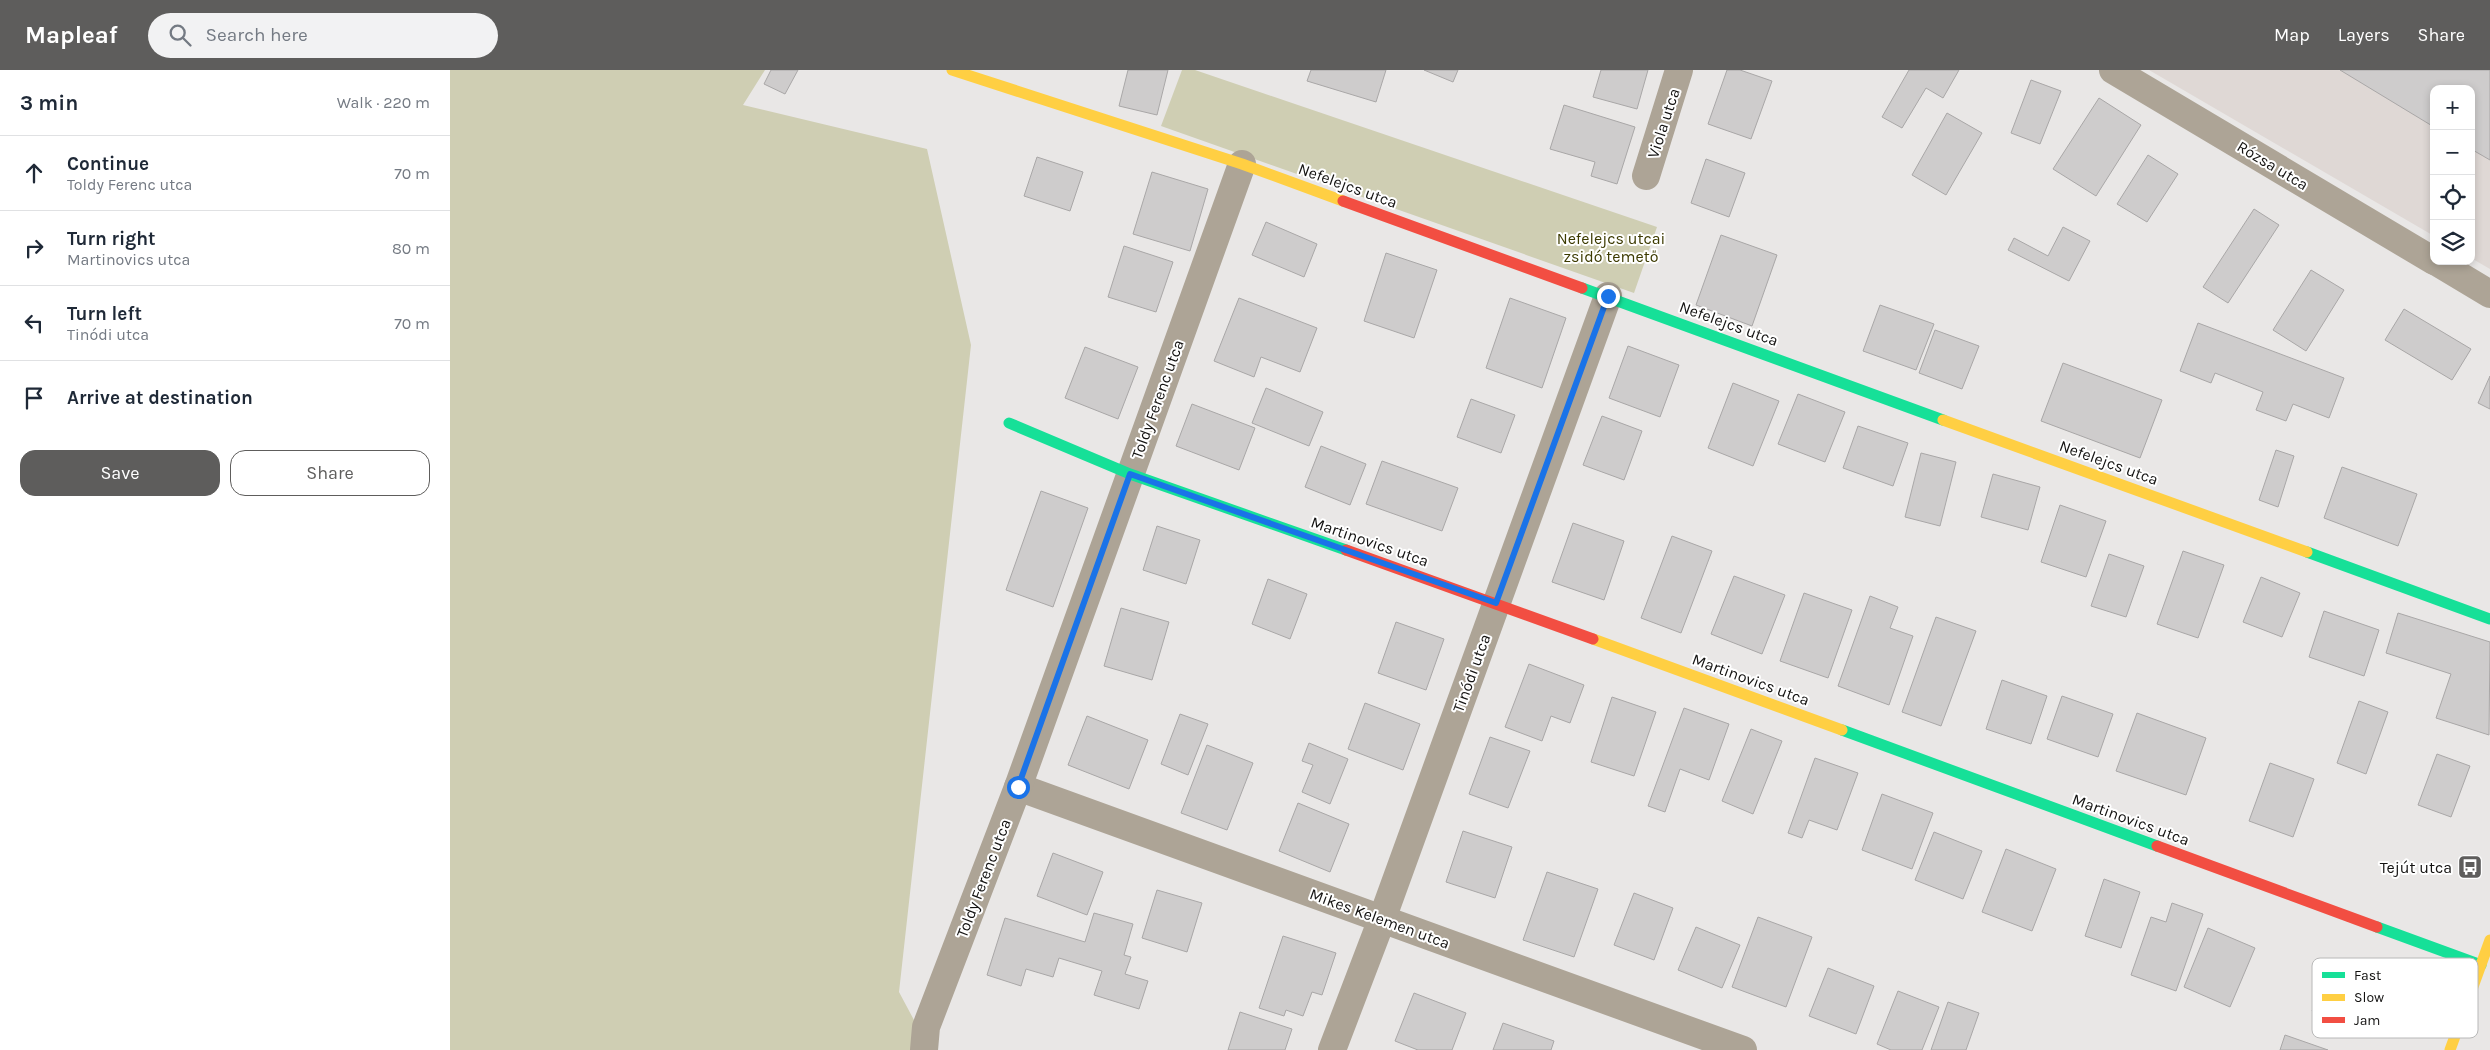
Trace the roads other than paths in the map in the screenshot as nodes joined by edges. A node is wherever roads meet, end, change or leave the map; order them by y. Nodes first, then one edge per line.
1 (952, 70) edge
2 (1679, 70) edge
3 (2113, 70) edge
4 (1242, 164) junction
5 (1646, 176) dead end
6 (2430, 259) edge
7 (2441, 265) edge
8 (2490, 294) edge
9 (1608, 296) junction
10 (1009, 423) dead end
11 (1130, 474) junction
12 (1496, 603) junction
13 (2490, 618) edge
14 (1018, 787) junction
15 (1382, 919) junction
16 (2490, 940) edge
17 (2459, 958) edge
18 (2478, 965) edge
19 (2481, 966) junction
20 (2478, 974) edge
21 (925, 1038) edge
22 (2454, 1038) edge
23 (1332, 1050) edge
24 (1743, 1050) edge
25 (2450, 1050) edge

1 - 4 street, Nefelejcs utca
2 - 5 street, Viola utca
3 - 6 street, Rózsa utca
4 - 9 street, Nefelejcs utca
4 - 11 street, Toldy Ferenc utca
7 - 8 street, Rózsa utca
9 - 12 street, Tinódi utca
9 - 13 street, Nefelejcs utca
10 - 11 street, Martinovics utca
11 - 12 street, Martinovics utca
11 - 14 street, Toldy Ferenc utca
12 - 15 street, Tinódi utca
12 - 17 street, Martinovics utca
14 - 15 street, Mikes Kelemen utca
14 - 21 street, Toldy Ferenc utca
15 - 23 street, Tinódi utca
15 - 24 street, Mikes Kelemen utca
16 - 19 street
18 - 19 street, Martinovics utca
19 - 20 street
22 - 25 street

